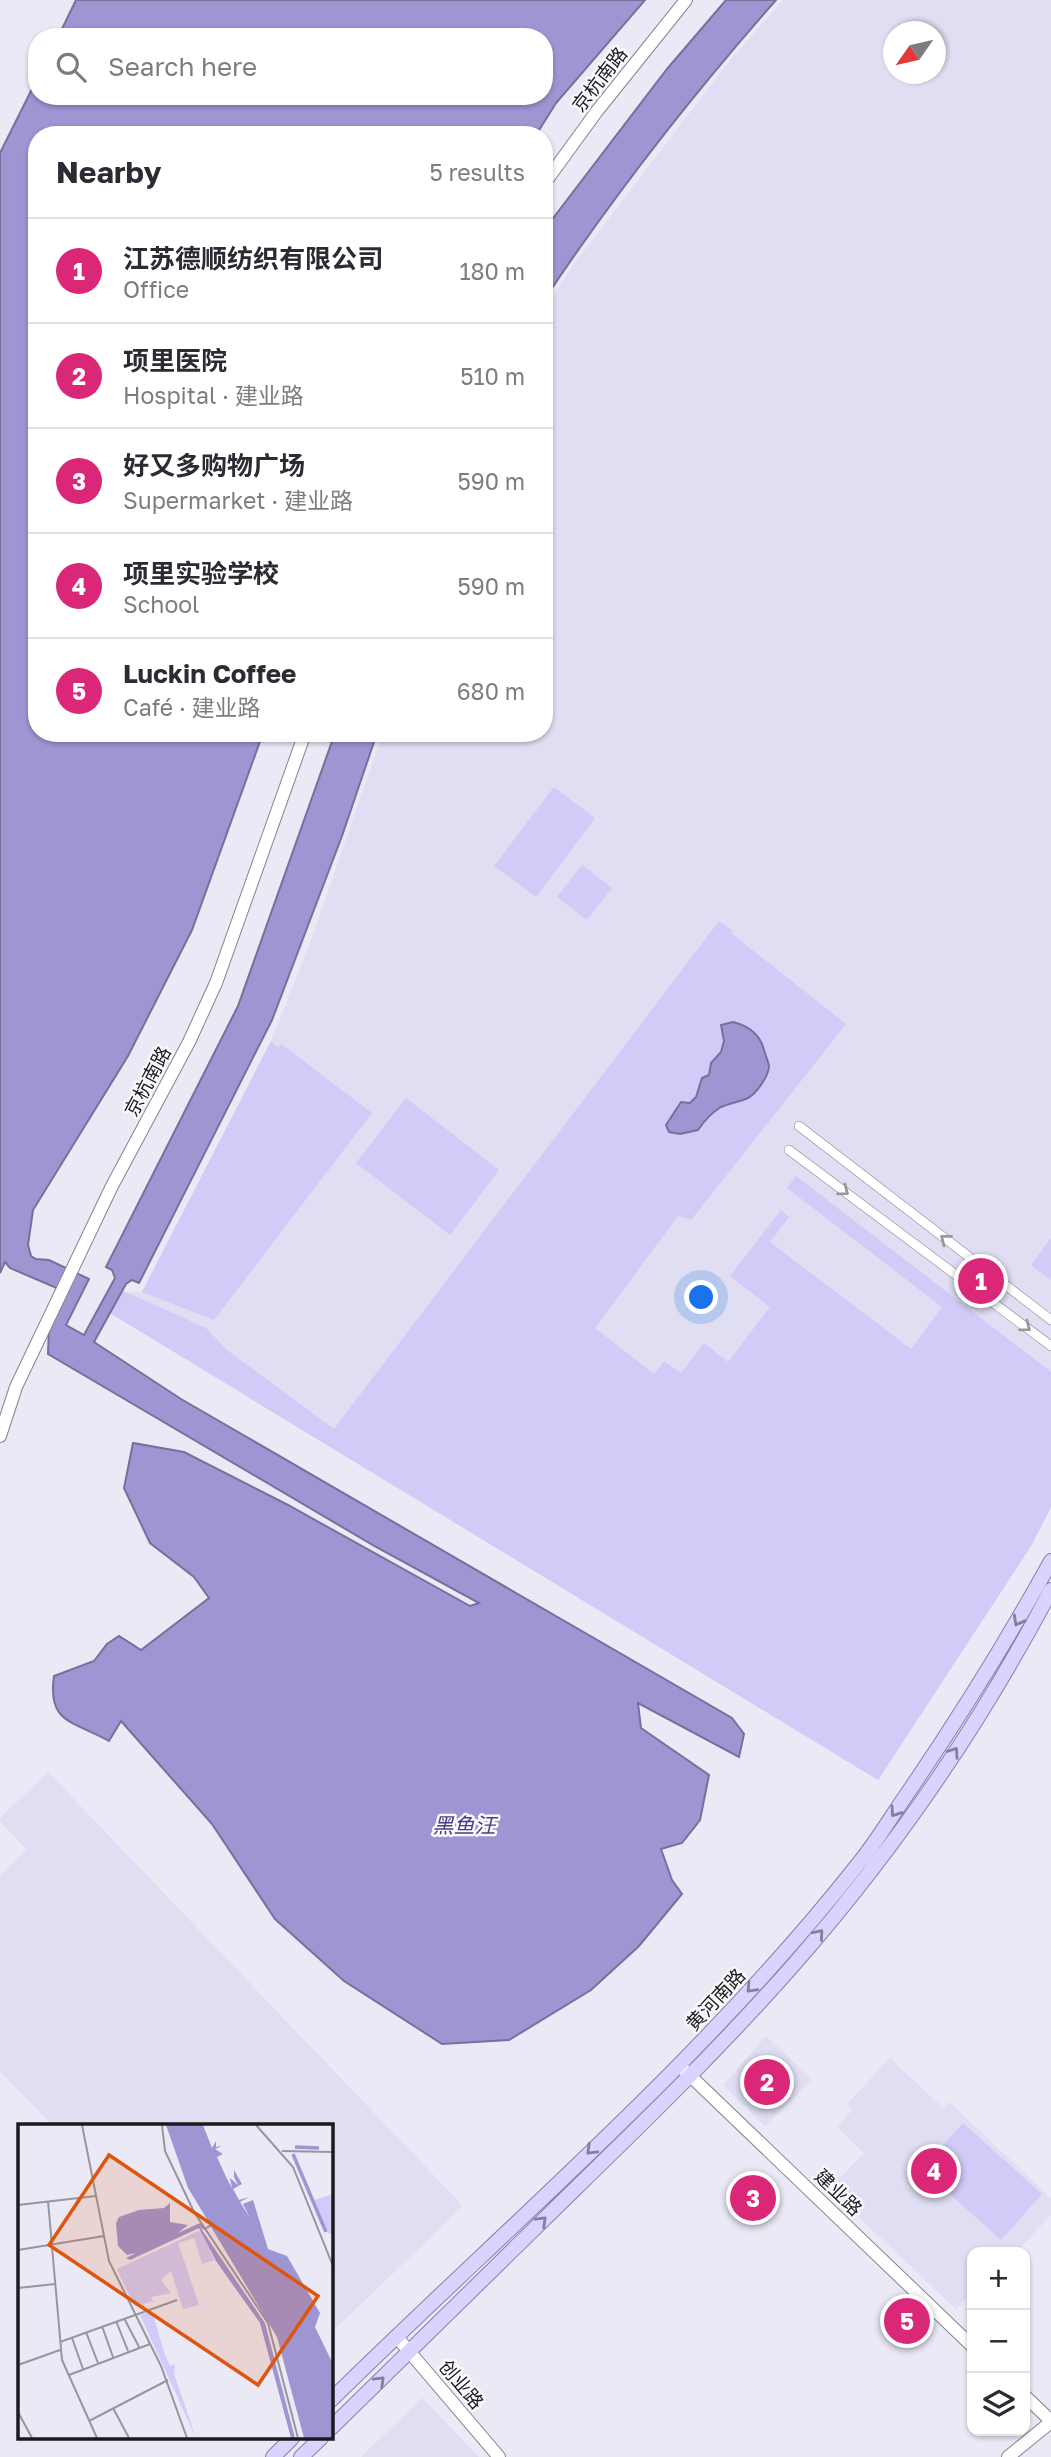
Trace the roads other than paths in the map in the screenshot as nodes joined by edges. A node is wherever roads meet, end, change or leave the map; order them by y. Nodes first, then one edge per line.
1 (686, 0) edge
2 (553, 172) edge
3 (302, 742) edge
4 (799, 1126) dead end
5 (789, 1150) dead end
6 (1051, 1320) edge
7 (1051, 1346) edge
8 (0, 1436) edge
9 (1051, 1561) edge
10 (1051, 1590) edge
11 (679, 2065) junction
12 (690, 2076) junction
13 (396, 2336) junction
14 (967, 2341) edge
15 (410, 2352) junction
16 (332, 2399) edge
17 (1030, 2401) edge
18 (1051, 2422) edge
19 (332, 2427) edge
20 (290, 2440) edge
21 (319, 2440) edge
22 (273, 2457) edge
23 (301, 2457) edge
24 (499, 2457) edge
25 (1008, 2457) edge

1 - 2 street, 京杭南路
3 - 8 street, 京杭南路
6 -> 4 street
5 -> 7 street
9 -> 11 main road, 黄河南路
12 -> 10 main road, 黄河南路
11 - 12 street, 建业路
11 -> 13 main road, 黄河南路
12 - 14 street, 建业路
15 -> 12 main road, 黄河南路
13 - 15 street, 创业路
13 - 16 main road, 黄河南路
19 -> 15 main road, 黄河南路
15 - 24 street, 创业路
17 - 18 street
18 - 25 street
20 - 22 main road
21 - 23 main road

